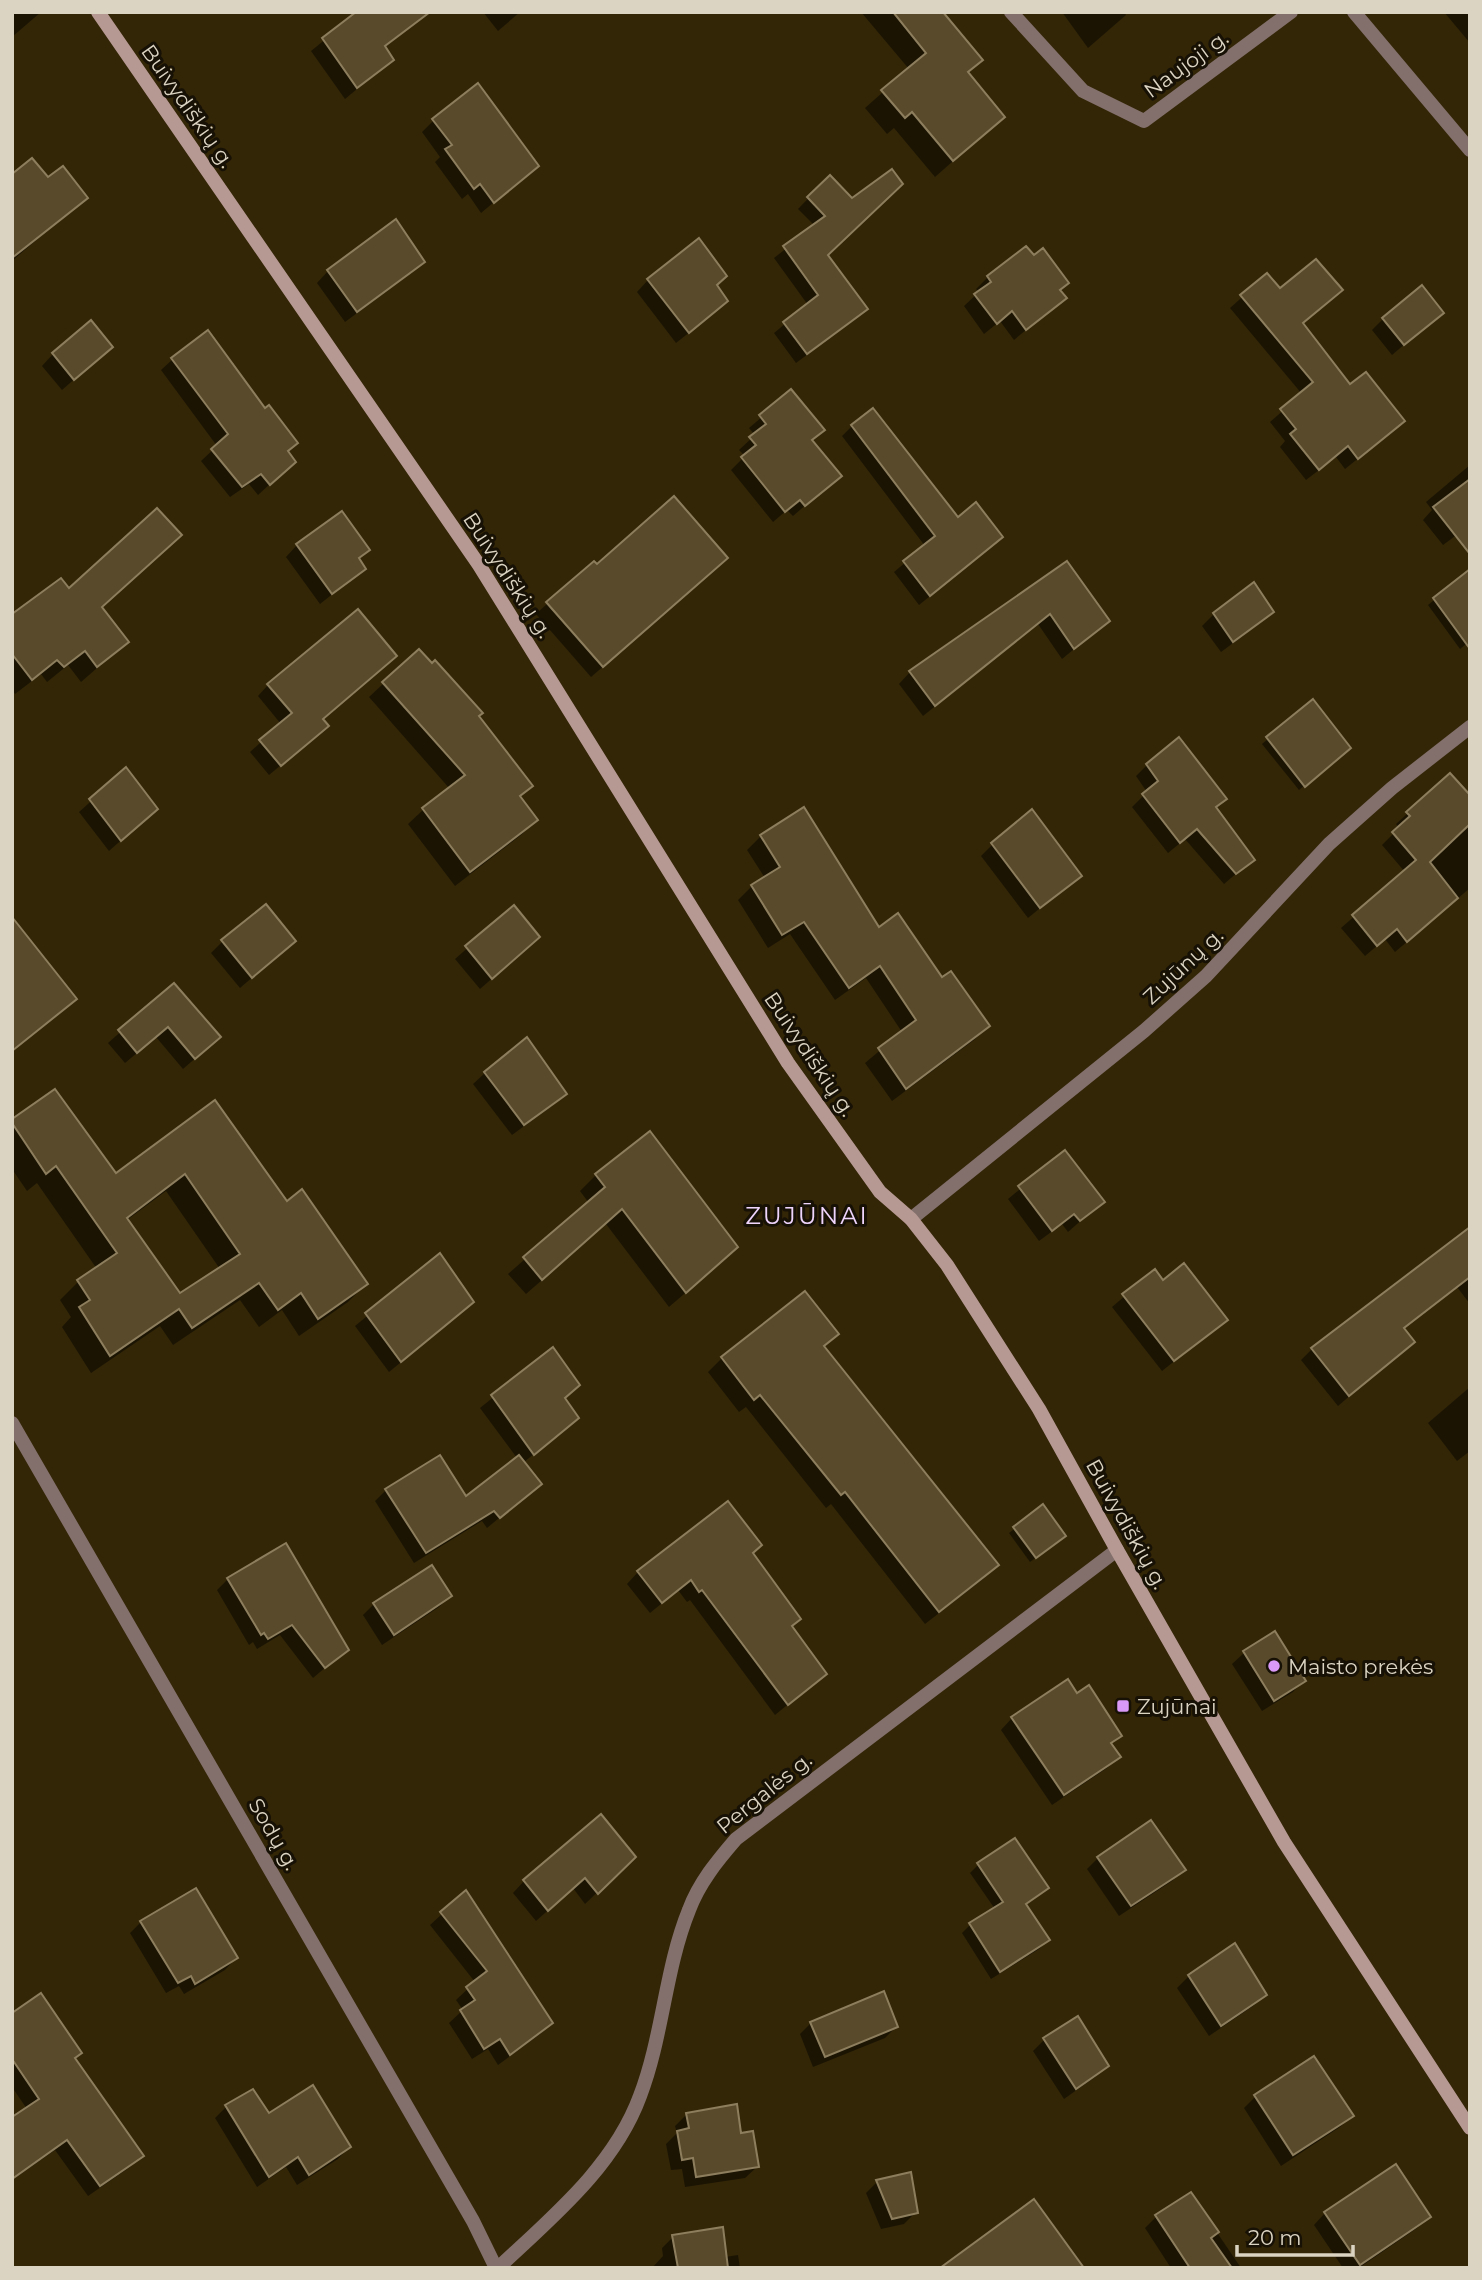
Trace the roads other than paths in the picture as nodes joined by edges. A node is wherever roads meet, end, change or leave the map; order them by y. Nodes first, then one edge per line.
1 (98, 12) edge
2 (1011, 12) edge
3 (1291, 12) edge
4 (1354, 12) edge
5 (1470, 150) edge
6 (1470, 727) edge
7 (911, 1219) junction
8 (12, 1423) edge
9 (1116, 1550) junction
10 (1470, 2128) edge
11 (497, 2268) edge

1 - 7 main road, Buivydiškių g.
2 - 3 street, Naujoji g.
4 - 5 street
6 - 7 street, Zujūnų g.
7 - 9 main road, Buivydiškių g.
8 - 11 street, Sodų g.
9 - 10 main road, Buivydiškių g.
9 - 11 street, Pergalės g.

